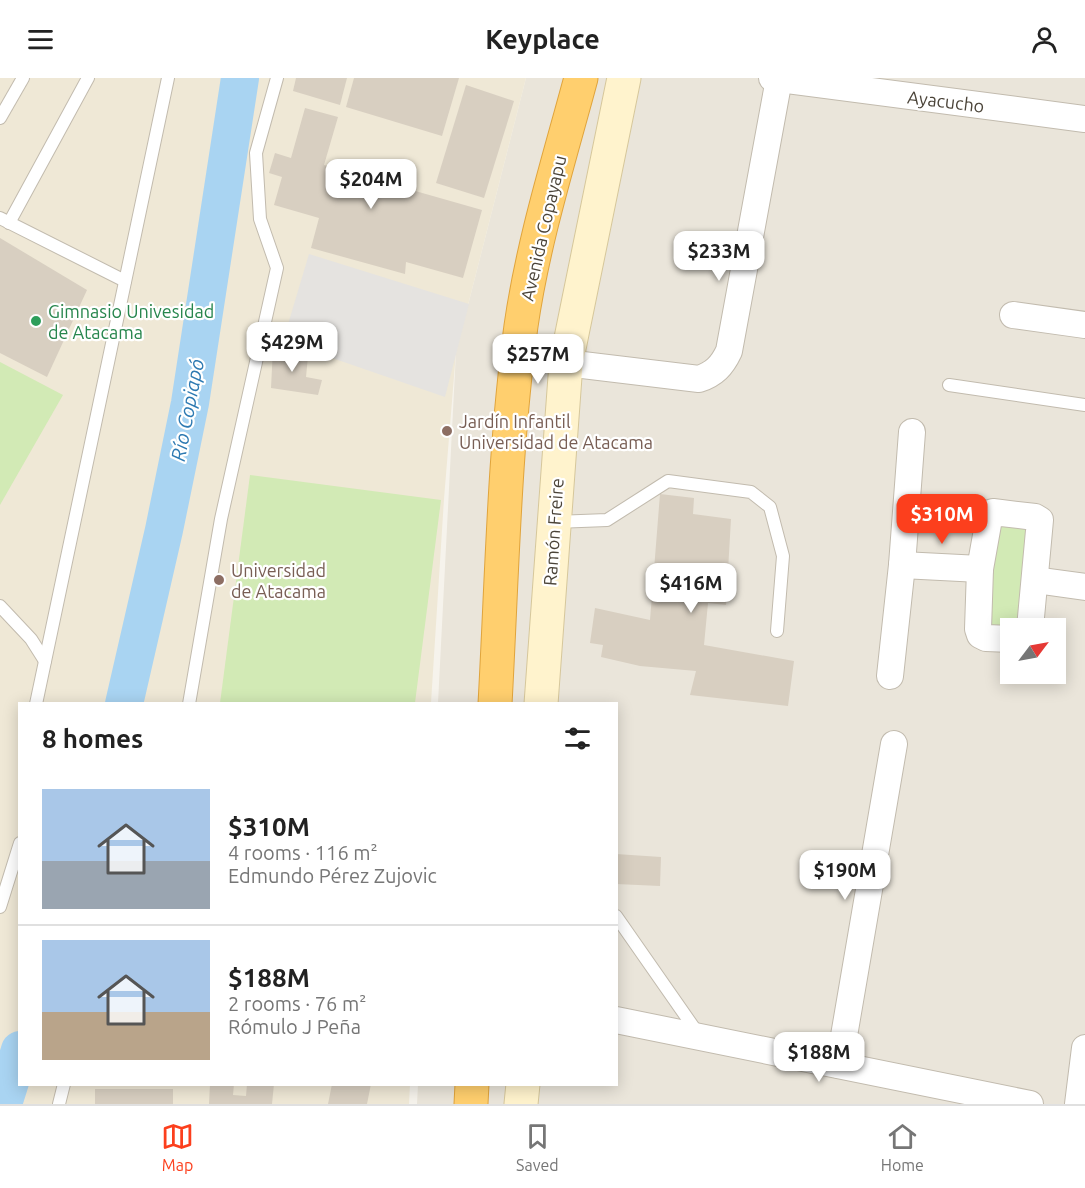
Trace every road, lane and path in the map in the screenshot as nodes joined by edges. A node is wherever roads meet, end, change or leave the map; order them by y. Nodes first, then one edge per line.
1 (23, 78) edge
2 (88, 78) edge
3 (168, 78) edge
4 (277, 78) edge
5 (581, 78) edge
6 (624, 78) edge
7 (775, 78) edge
8 (0, 118) edge
9 (1085, 119) edge
10 (4, 220) edge
11 (125, 281) junction
12 (1013, 315) dead end
13 (1085, 326) edge
14 (566, 363) junction
15 (949, 385) dead end
16 (1085, 405) edge
17 (912, 432) dead end
18 (553, 522) junction
19 (902, 565) junction
20 (980, 569) junction
21 (1035, 580) junction
22 (1085, 587) edge
23 (0, 606) edge
24 (1031, 618) edge
25 (777, 631) dead end
26 (1000, 639) edge
27 (45, 661) junction
28 (890, 676) dead end
29 (36, 702) edge
30 (189, 702) edge
31 (495, 702) edge
32 (541, 702) edge
33 (894, 744) dead end
34 (18, 849) edge
35 (0, 907) edge
36 (618, 919) edge
37 (618, 1020) edge
38 (700, 1036) junction
39 (1085, 1048) edge
40 (839, 1065) junction
41 (64, 1086) edge
42 (472, 1086) edge
43 (523, 1086) edge
44 (59, 1104) edge
45 (471, 1104) edge
46 (522, 1104) edge
47 (1030, 1104) edge
48 (1078, 1104) edge

1 - 8 lane
2 - 10 lane
3 - 11 lane
4 - 30 lane
5 - 31 highway, Avenida Copayapu
6 - 14 street, Ramón Freire
7 - 9 street, Ayacucho
7 - 14 street
10 - 11 lane
11 - 27 lane
12 - 13 street
14 - 18 street, Ramón Freire
15 - 16 lane
17 - 19 street
18 - 25 lane
18 - 32 street, Ramón Freire
19 - 20 street
19 - 28 street
20 - 21 street
20 - 26 street
21 - 22 street
21 - 24 street
23 - 27 lane
27 - 29 lane
33 - 40 street
34 - 35 lane
36 - 38 lane
37 - 38 street
38 - 40 street
39 - 48 street
40 - 47 street
41 - 44 lane
42 - 45 highway
43 - 46 street

